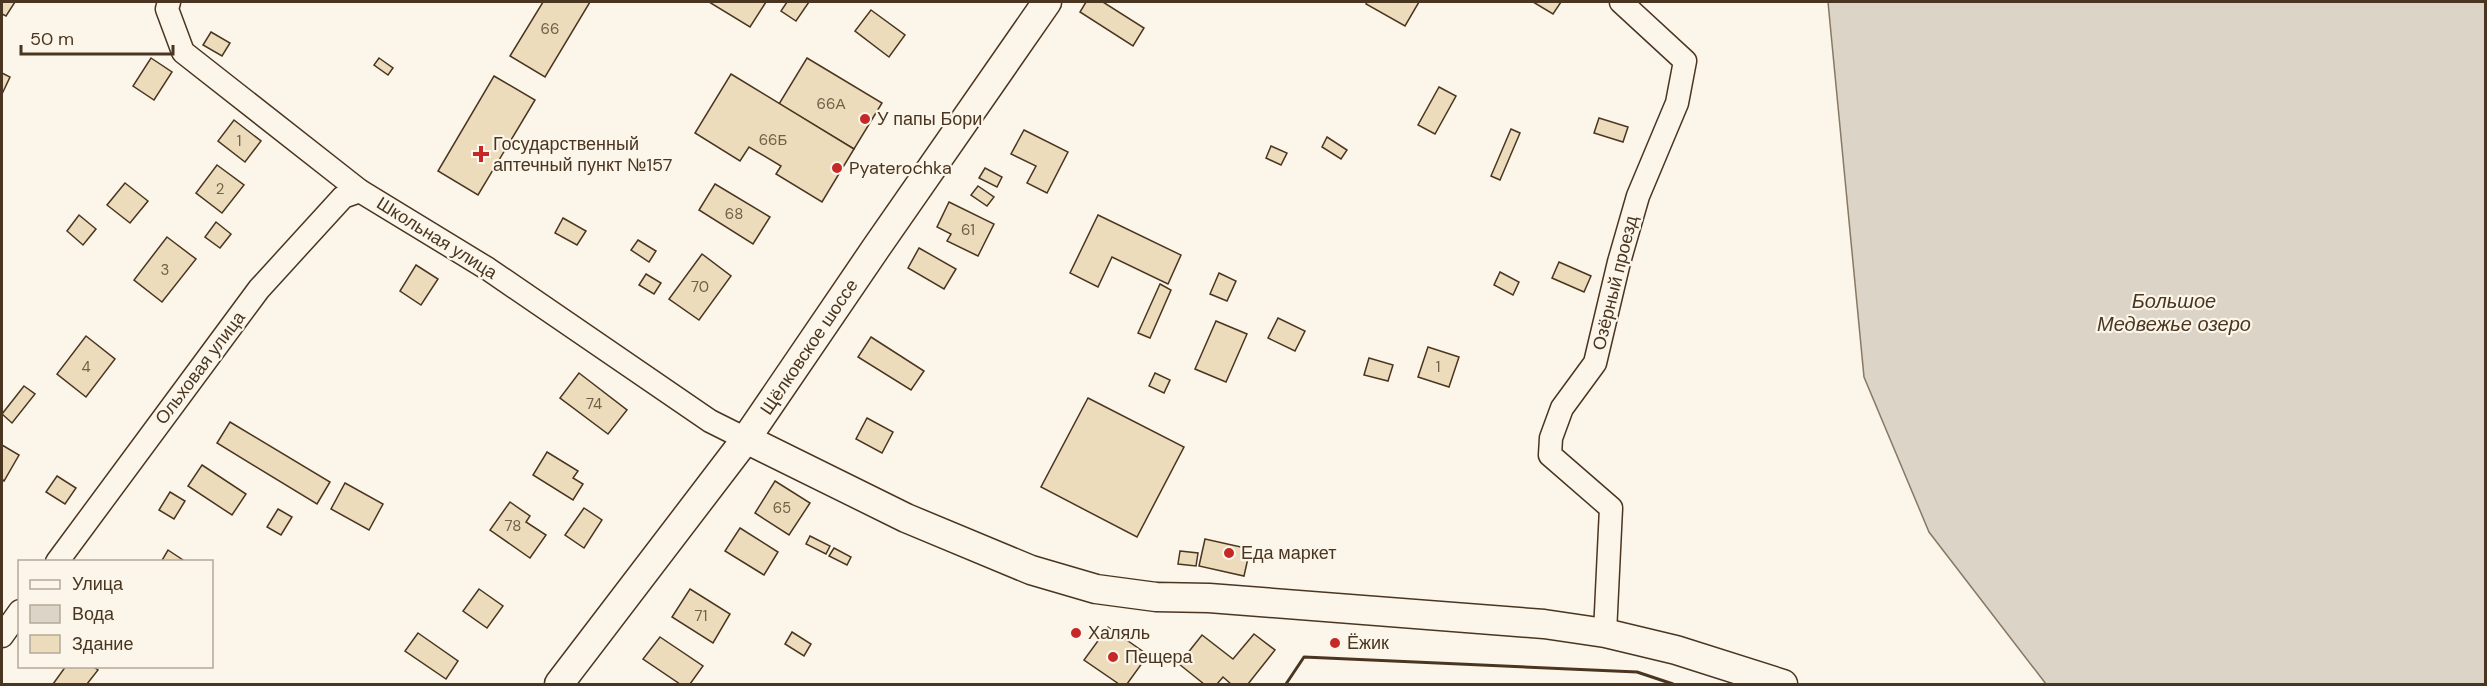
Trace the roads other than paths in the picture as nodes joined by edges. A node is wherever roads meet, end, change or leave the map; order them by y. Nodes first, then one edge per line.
1 (169, 2) edge
2 (1047, 2) edge
3 (1621, 2) edge
4 (360, 191) junction
5 (746, 439) junction
6 (58, 560) edge
7 (18, 614) edge
8 (1605, 633) junction
9 (2, 636) edge
10 (559, 684) edge
11 (1783, 684) edge

1 - 4 street, Школьная улица
2 - 5 main road, Щёлковское шоссе
3 - 8 street, Озёрный проезд
4 - 5 street, Школьная улица
4 - 6 street, Ольховая улица
5 - 8 main road
5 - 10 main road, Щёлковское шоссе
7 - 9 street
8 - 11 main road

